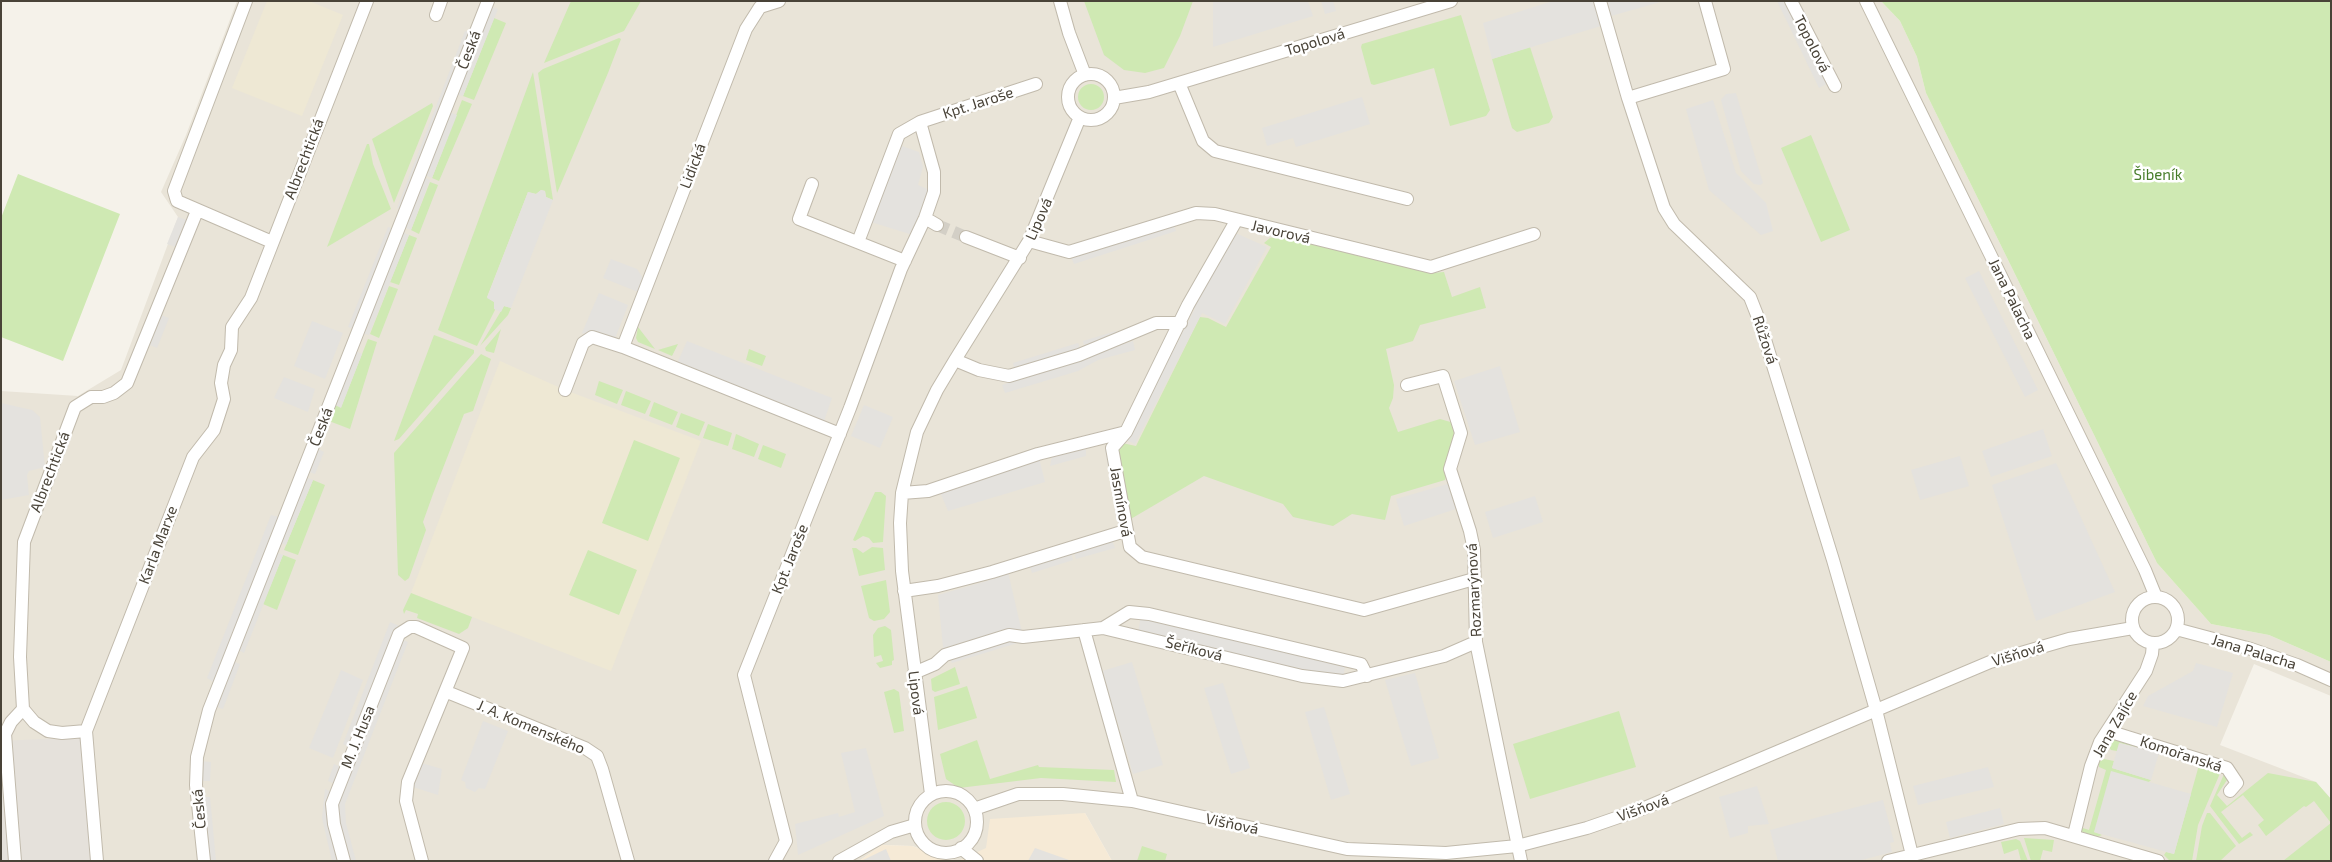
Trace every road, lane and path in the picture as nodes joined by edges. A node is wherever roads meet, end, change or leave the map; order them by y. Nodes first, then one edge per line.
1 (246, 1) edge
2 (367, 1) edge
3 (441, 1) edge
4 (488, 1) edge
5 (780, 1) edge
6 (1060, 1) edge
7 (1451, 1) edge
8 (1600, 1) edge
9 (1705, 1) edge
10 (1791, 1) edge
11 (1866, 1) edge
12 (436, 15) dead end
13 (1085, 75) junction
14 (1179, 83) junction
15 (1036, 84) dead end
16 (1835, 86) dead end
17 (1114, 98) junction
18 (1628, 98) junction
19 (1080, 118) junction
20 (920, 122) junction
21 (812, 184) dead end
22 (1407, 199) dead end
23 (197, 211) junction
24 (926, 218) junction
25 (1236, 221) junction
26 (937, 225) tunnel mouth
27 (1534, 234) dead end
28 (966, 237) tunnel mouth
29 (1029, 241) junction
30 (272, 242) junction
31 (858, 242) junction
32 (1020, 258) junction
33 (905, 261) junction
34 (1181, 323) junction
35 (623, 347) junction
36 (954, 360) junction
37 (1406, 385) dead end
38 (565, 390) dead end
39 (1126, 432) junction
40 (840, 434) junction
41 (902, 493) junction
42 (1125, 531) junction
43 (1474, 579) junction
44 (904, 591) junction
45 (2156, 597) junction
46 (1103, 628) junction
47 (2133, 628) junction
48 (2176, 629) junction
49 (1084, 630) junction
50 (1476, 642) junction
51 (2153, 643) junction
52 (914, 673) junction
53 (1367, 676) junction
54 (2331, 680) edge
55 (447, 692) junction
56 (23, 709) junction
57 (1876, 710) junction
58 (86, 731) junction
59 (2108, 731) junction
60 (2230, 791) dead end
61 (931, 794) junction
62 (1132, 801) junction
63 (974, 809) junction
64 (915, 824) junction
65 (2074, 835) junction
66 (1518, 846) junction
67 (961, 848) junction
68 (1912, 855) junction
69 (15, 861) edge
70 (97, 861) edge
71 (204, 861) edge
72 (344, 861) edge
73 (422, 861) edge
74 (628, 861) edge
75 (775, 861) edge
76 (839, 861) edge
77 (977, 861) edge
78 (1521, 861) edge
79 (1888, 861) edge
80 (2158, 861) edge

1 - 23 street
2 - 30 street, Albrechtická
3 - 12 street
4 - 71 street, Česká
5 - 35 street, Lidická
6 - 13 street
7 - 14 street, Topolová
8 - 18 street, Růžová
9 - 18 street
10 - 16 street, Topolová
11 - 45 street, Jana Palacha
13 - 17 street
13 - 19 street
14 - 17 street, Topolová
14 - 22 street
15 - 20 street, Kpt. Jaroše
17 - 19 street
18 - 57 street, Růžová
19 - 29 street, Lipová
20 - 24 street, Kpt. Jaroše
20 - 31 street, Kpt. Jaroše
21 - 31 street
23 - 30 street
23 - 56 street, Albrechtická
24 - 26 street
24 - 33 street, Kpt. Jaroše
25 - 27 street, Javorová
25 - 29 street, Javorová
25 - 34 street, Jasmínová
28 - 32 street
29 - 32 street, Lipová
30 - 58 street, Karla Marxe
31 - 33 street
32 - 36 street, Lipová
33 - 40 street, Kpt. Jaroše
34 - 36 street
34 - 39 street, Jasmínová
35 - 38 street
35 - 40 street
36 - 41 street, Lipová
37 - 43 street, Rozmarýnová
39 - 41 street
39 - 42 street, Jasmínová
40 - 75 street, Kpt. Jaroše
41 - 44 street, Lipová
42 - 43 street, Jasmínová
42 - 44 street
43 - 50 street, Rozmarýnová
44 - 52 street, Lipová
45 - 47 street
45 - 48 street
46 - 49 street, Šeříková
46 - 53 street, Šeříková
46 - 53 street
47 - 51 street
47 - 57 street, Višňová
48 - 51 street
48 - 54 street, Jana Palacha
49 - 52 street, Šeříková
49 - 62 street
50 - 53 street, Šeříková
50 - 66 street, Rozmarýnová
51 - 59 street, Jana Zajíce
52 - 61 street, Lipová
55 - 72 street, M. J. Husa
55 - 73 street
55 - 74 street, J. A. Komenského
56 - 58 street
56 - 69 street
57 - 66 street, Višňová
57 - 68 street, Růžová
58 - 70 street, Karla Marxe
59 - 60 street, Komořanská
59 - 65 street, Jana Zajíce
61 - 63 street
61 - 64 street
62 - 63 street, Višňová
62 - 66 street, Višňová
63 - 67 street
64 - 67 street
64 - 76 street
65 - 68 street
65 - 80 street
66 - 78 street, Rozmarýnová
67 - 77 street
68 - 79 street

